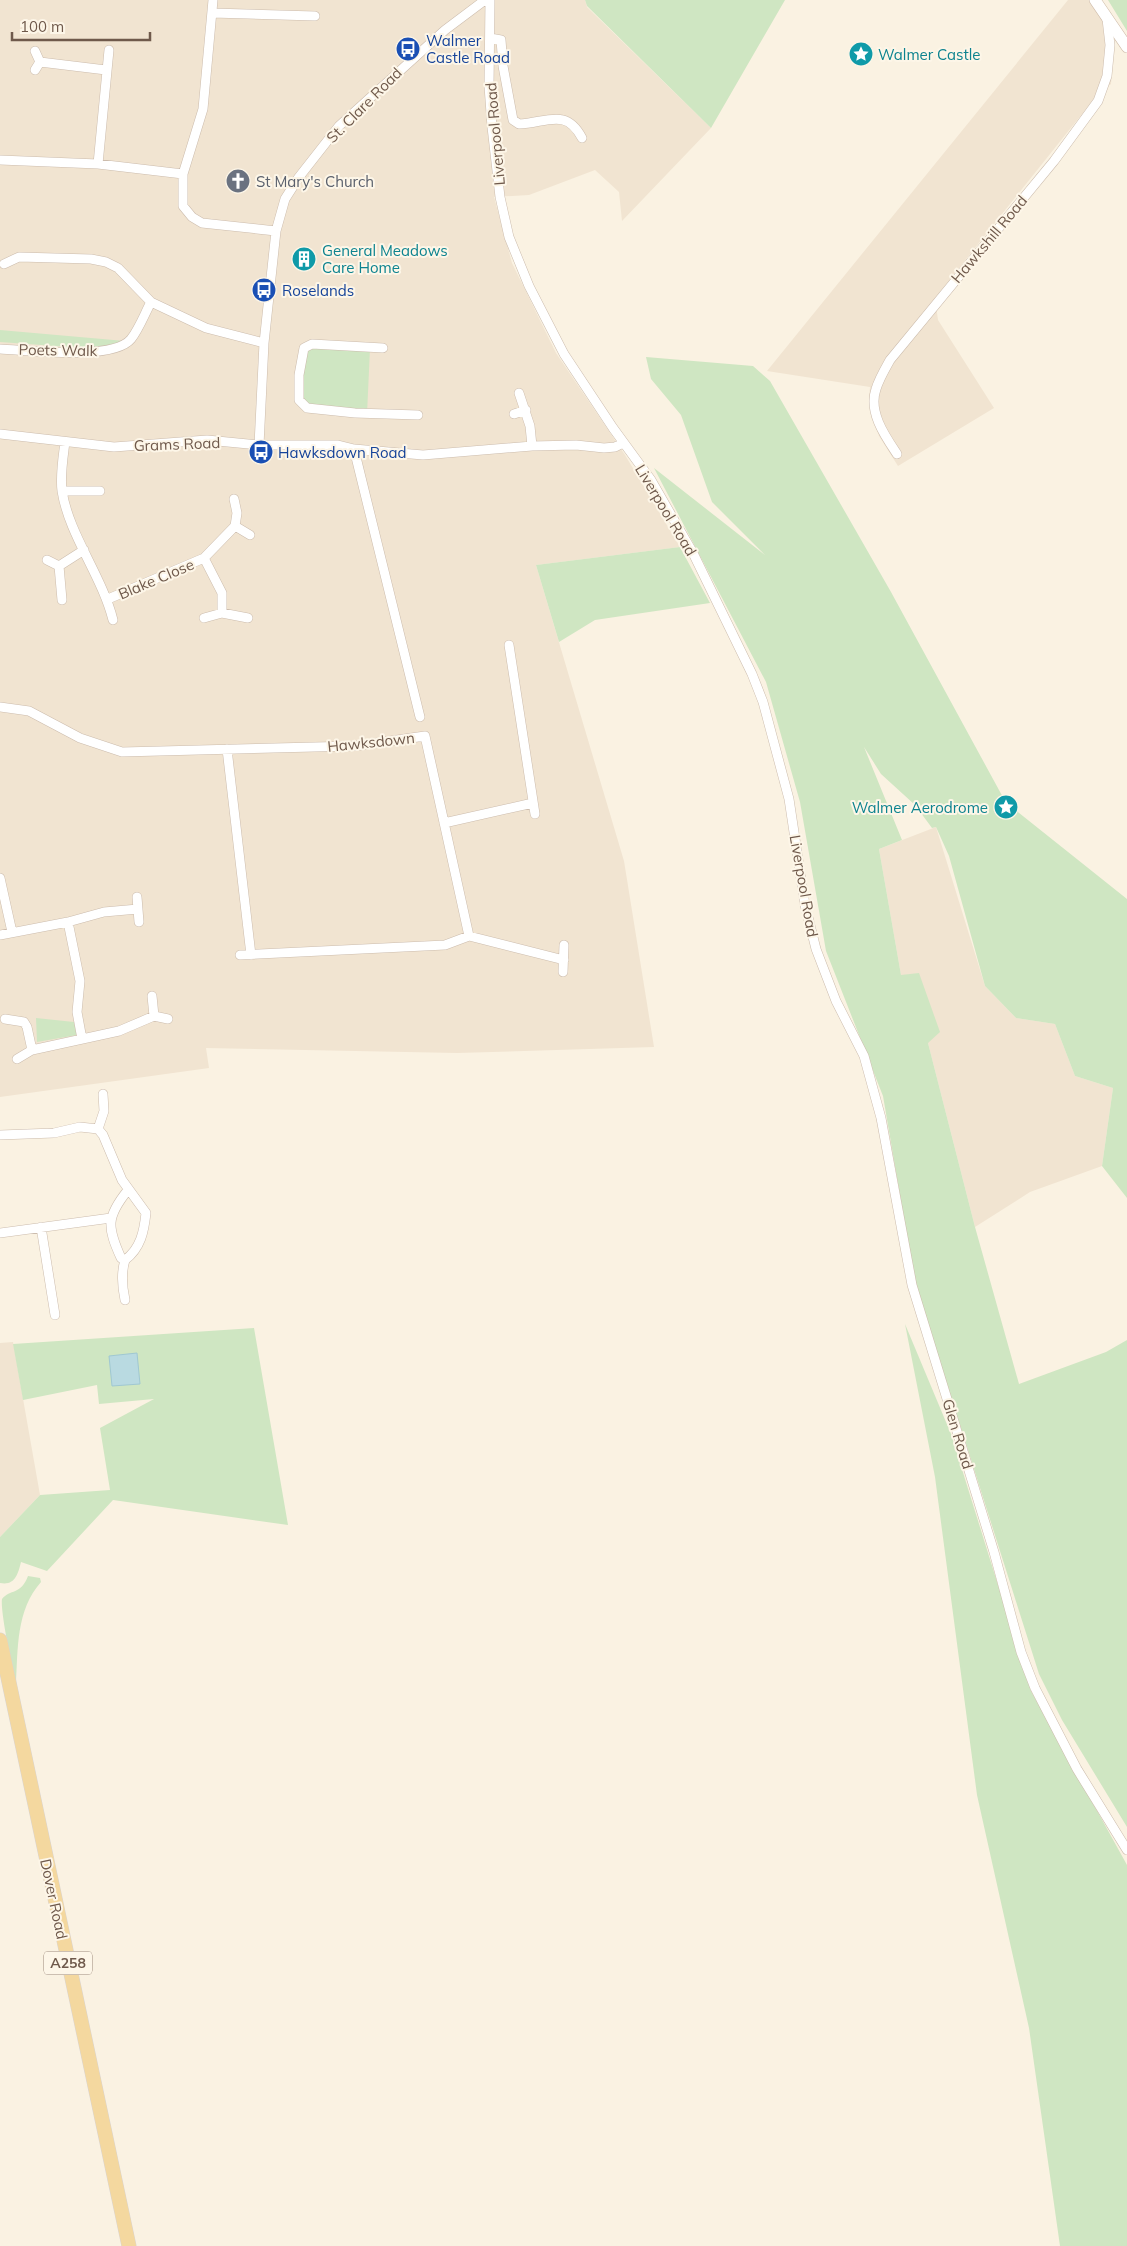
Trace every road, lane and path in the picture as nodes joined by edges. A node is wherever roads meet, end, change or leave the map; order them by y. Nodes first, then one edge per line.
1 (213, 0) edge
2 (1095, 0) edge
3 (482, 1) edge
4 (212, 13) junction
5 (315, 16) dead end
6 (1107, 19) junction
7 (490, 38) junction
8 (1127, 47) edge
9 (109, 50) dead end
10 (35, 52) dead end
11 (106, 70) junction
12 (582, 138) dead end
13 (0, 160) edge
14 (98, 164) junction
15 (183, 174) junction
16 (276, 231) junction
17 (4, 264) dead end
18 (151, 302) junction
19 (264, 343) junction
20 (383, 348) dead end
21 (0, 349) edge
22 (519, 393) dead end
23 (526, 410) junction
24 (514, 414) dead end
25 (418, 415) dead end
26 (0, 434) edge
27 (65, 442) junction
28 (623, 443) junction
29 (259, 445) junction
30 (532, 446) junction
31 (354, 449) junction
32 (897, 454) dead end
33 (62, 491) junction
34 (100, 491) dead end
35 (234, 499) dead end
36 (235, 526) junction
37 (250, 535) dead end
38 (84, 550) junction
39 (204, 558) junction
40 (47, 560) dead end
41 (59, 566) junction
42 (108, 599) junction
43 (62, 600) dead end
44 (222, 613) junction
45 (204, 618) dead end
46 (248, 618) dead end
47 (113, 620) dead end
48 (509, 645) dead end
49 (0, 707) edge
50 (420, 718) dead end
51 (227, 749) junction
52 (533, 802) junction
53 (535, 814) dead end
54 (444, 823) junction
55 (0, 878) edge
56 (137, 897) dead end
57 (138, 909) junction
58 (68, 922) junction
59 (139, 922) dead end
60 (12, 932) junction
61 (0, 935) edge
62 (469, 936) junction
63 (564, 944) dead end
64 (240, 955) dead end
65 (251, 956) junction
66 (564, 960) junction
67 (563, 972) dead end
68 (152, 996) dead end
69 (836, 1001) joint
70 (154, 1016) junction
71 (6, 1019) dead end
72 (168, 1019) dead end
73 (82, 1039) junction
74 (32, 1050) junction
75 (17, 1059) dead end
76 (103, 1094) dead end
77 (98, 1130) junction
78 (0, 1135) edge
79 (128, 1190) junction
80 (111, 1218) junction
81 (41, 1227) junction
82 (0, 1233) edge
83 (125, 1260) junction
84 (125, 1300) dead end
85 (54, 1315) dead end
86 (0, 1640) edge
87 (1127, 1850) edge
88 (129, 2246) edge

1 - 4 street
2 - 6 street
3 - 7 street, Liverpool Road
3 - 16 street, St. Clare Road
4 - 5 street
4 - 15 street
6 - 8 street
6 - 32 street, Hawkshill Road
7 - 12 street
7 - 28 street, Liverpool Road
9 - 11 street
10 - 11 street
11 - 14 street
13 - 14 street
14 - 15 street
15 - 16 street
16 - 19 street, St. Clare Road
17 - 18 street
18 - 19 street
18 - 21 street, Poets Walk
19 - 29 street, St. Clare Road
20 - 25 street
22 - 23 street
23 - 24 street
23 - 30 street
26 - 27 street, Grams Road
27 - 29 street, Grams Road
27 - 33 street, Blake Close
28 - 30 street, Grams Road
28 - 69 street, Liverpool Road
29 - 31 street, Grams Road
30 - 31 street, Grams Road
31 - 50 street
33 - 34 street
33 - 38 street, Blake Close
35 - 36 street
36 - 37 street
36 - 39 street, Blake Close
38 - 41 street
38 - 42 street, Blake Close
39 - 42 street, Blake Close
39 - 44 street, Blake Close
40 - 41 street
41 - 43 street
42 - 47 street, Blake Close
44 - 45 street
44 - 46 street
48 - 52 street
49 - 51 street, Hawksdown
51 - 54 street, Hawksdown
51 - 65 street
52 - 53 street
52 - 54 street
54 - 62 street, Hawksdown
55 - 60 street
56 - 57 street
57 - 58 street
57 - 59 street
58 - 60 street
58 - 73 street
60 - 61 street
62 - 65 street
62 - 66 street
63 - 66 street
64 - 65 street
66 - 67 street
68 - 70 street
69 - 87 street, Glen Road
70 - 72 street
70 - 73 street
71 - 74 street
73 - 74 street
74 - 75 street
76 - 77 street
77 - 78 street
77 - 79 street
79 - 80 street
79 - 83 street
80 - 81 street
80 - 83 street
81 - 82 street
81 - 85 street
83 - 84 street
86 - 88 main road, Dover Road / A258

